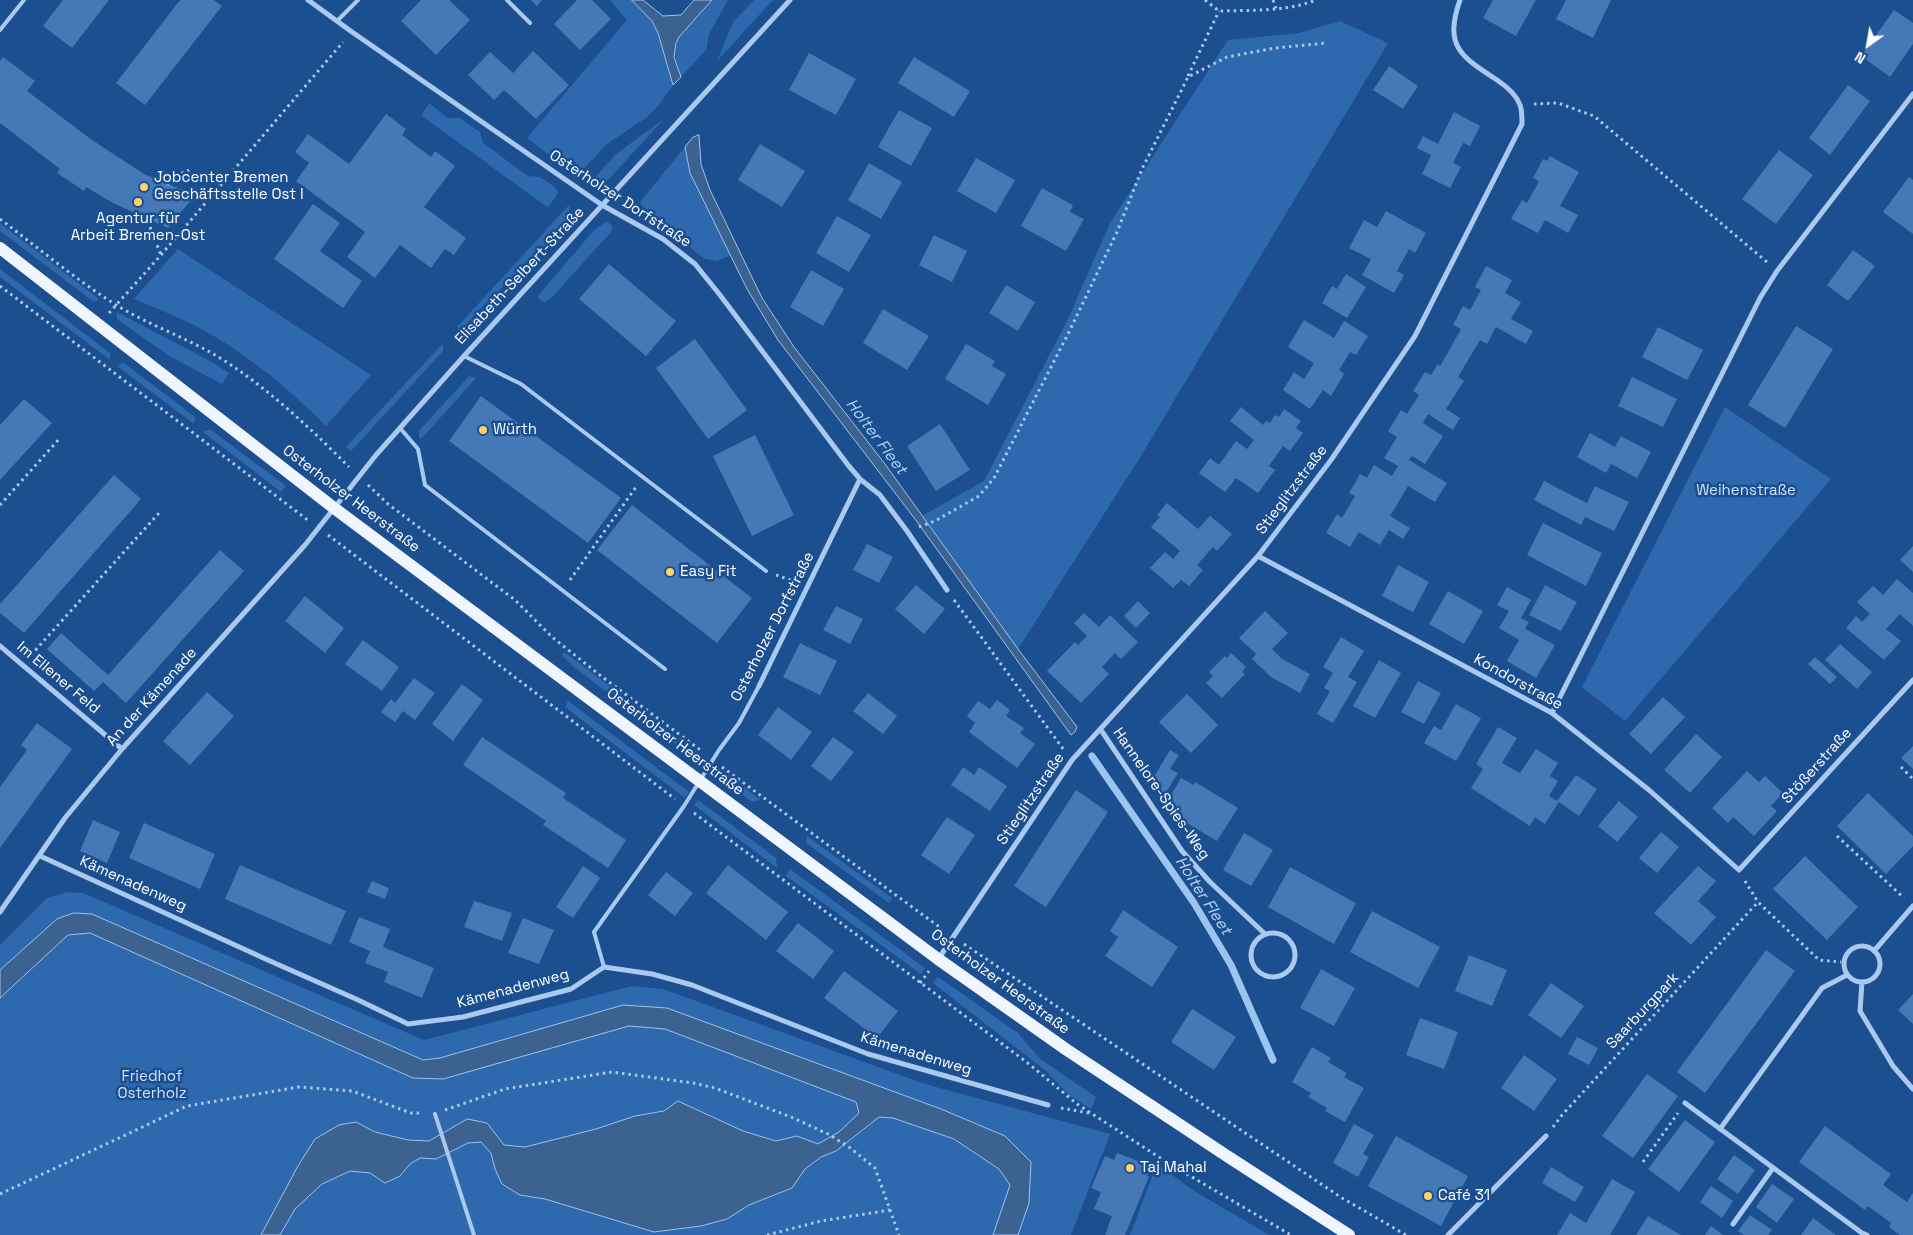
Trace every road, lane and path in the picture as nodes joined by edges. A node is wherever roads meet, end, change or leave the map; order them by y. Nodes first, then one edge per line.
1 (24, 0) edge
2 (308, 0) edge
3 (358, 0) edge
4 (507, 0) edge
5 (790, 0) edge
6 (1206, 0) edge
7 (1273, 0) edge
8 (1316, 0) edge
9 (1460, 0) edge
10 (1276, 9) junction
11 (1219, 11) junction
12 (337, 21) junction
13 (530, 23) dead end
14 (0, 30) edge
15 (352, 32) junction
16 (1327, 43) dead end
17 (1188, 77) junction
18 (1913, 94) edge
19 (1520, 105) junction
20 (189, 170) dead end
21 (168, 185) dead end
22 (602, 206) junction
23 (0, 219) edge
24 (152, 221) dead end
25 (0, 248) edge
26 (161, 255) junction
27 (1777, 271) junction
28 (0, 286) edge
29 (115, 305) junction
30 (98, 325) junction
31 (464, 356) junction
32 (400, 428) junction
33 (60, 438) dead end
34 (359, 477) junction
35 (643, 478) junction
36 (860, 479) junction
37 (0, 505) edge
38 (334, 508) junction
39 (159, 513) dead end
40 (318, 528) junction
41 (915, 529) dead end
42 (1258, 556) junction
43 (766, 571) joint
44 (808, 587) junction
45 (562, 590) junction
46 (947, 590) joint
47 (0, 646) edge
48 (22, 665) junction
49 (664, 669) dead end
50 (1913, 680) edge
51 (759, 686) joint
52 (1552, 713) junction
53 (1101, 730) junction
54 (122, 749) junction
55 (713, 760) junction
56 (1072, 760) junction
57 (1901, 767) dead end
58 (1913, 779) edge
59 (700, 782) junction
60 (684, 806) junction
61 (1837, 836) dead end
62 (40, 856) junction
63 (1739, 870) junction
64 (1758, 902) junction
65 (1913, 906) edge
66 (0, 912) edge
67 (1265, 934) junction
68 (953, 937) junction
69 (1874, 951) junction
70 (938, 959) junction
71 (1844, 962) junction
72 (604, 968) junction
73 (1847, 974) junction
74 (1862, 982) junction
75 (1913, 1089) edge
76 (1686, 1103) joint
77 (1048, 1105) joint
78 (435, 1114) junction
79 (1092, 1114) junction
80 (1720, 1129) junction
81 (1546, 1136) joint
82 (1644, 1162) dead end
83 (1774, 1168) junction
84 (0, 1194) edge
85 (890, 1210) junction
86 (1733, 1224) dead end
87 (474, 1235) edge
88 (767, 1235) edge
89 (899, 1235) edge
90 (1291, 1235) edge
91 (1349, 1235) edge
92 (1406, 1235) edge
93 (1448, 1235) edge
94 (1867, 1235) edge

1 - 14 lane
2 - 12 street, Osterholzer Dorfstraße
3 - 12 lane
4 - 13 lane
5 - 22 street, Elisabeth-Selbert-Straße
6 - 11 path
7 - 10 path
8 - 10 path
9 - 19 street
10 - 11 path
11 - 17 path
12 - 15 street, Osterholzer Dorfstraße
15 - 22 street, Osterholzer Dorfstraße
15 - 26 path
16 - 17 path
17 - 41 path
18 - 27 street
19 - 27 path
19 - 42 street, Stieglitzstraße
20 - 21 path
22 - 31 street, Elisabeth-Selbert-Straße
22 - 36 street, Osterholzer Dorfstraße
23 - 29 path
24 - 26 path
25 - 30 main road, Osterholzer Heerstraße
26 - 29 path
27 - 52 street
28 - 40 path
29 - 30 path
29 - 34 path
30 - 38 main road, Osterholzer Heerstraße
31 - 32 street, Elisabeth-Selbert-Straße
31 - 35 lane
32 - 34 street, Elisabeth-Selbert-Straße
32 - 45 lane
33 - 37 path
34 - 38 street, Elisabeth-Selbert-Straße
34 - 55 path
35 - 43 lane
35 - 45 path
36 - 44 street, Osterholzer Dorfstraße
36 - 46 street, Osterholzer Dorfstraße
38 - 40 street, An der Kämenade
38 - 59 main road, Osterholzer Heerstraße
39 - 48 path
40 - 54 street, An der Kämenade
40 - 60 path
42 - 52 street, Kondorstraße
42 - 53 street, Stieglitzstraße
43 - 44 path
44 - 51 street, Osterholzer Dorfstraße
45 - 49 lane
46 - 56 path
47 - 48 street, Im Ellener Feld
48 - 54 street, Im Ellener Feld
50 - 63 street, Stößerstraße
51 - 55 lane, Osterholzer Dorfstraße
52 - 63 street, Kondorstraße
53 - 56 street, Stieglitzstraße
53 - 67 street, Hannelore-Spies-Weg
54 - 62 street, An der Kämenade
55 - 59 lane, Osterholzer Dorfstraße
55 - 68 path
56 - 68 street, Stieglitzstraße
57 - 58 path
59 - 60 lane, Osterholzer Dorfstraße
59 - 70 main road, Osterholzer Heerstraße
60 - 72 lane, Osterholzer Dorfstraße
60 - 79 path
61 - 65 path
62 - 66 street, An der Kämenade
62 - 72 street, Kämenadenweg
63 - 64 path
64 - 71 path
64 - 81 path, Saarburgpark
65 - 69 street
67 - 67 street, Hannelore-Spies-Weg
68 - 70 street, Stieglitzstraße
68 - 92 path
69 - 71 street
69 - 74 street
70 - 91 main road, Osterholzer Heerstraße
71 - 73 street
72 - 77 street, Kämenadenweg
73 - 74 street
73 - 80 street
74 - 75 street
76 - 80 street
76 - 82 path
77 - 79 path
78 - 84 path
78 - 85 path
78 - 87 lane
79 - 90 path
80 - 83 street
81 - 93 street
83 - 86 street
83 - 94 street
85 - 88 path
85 - 89 path

